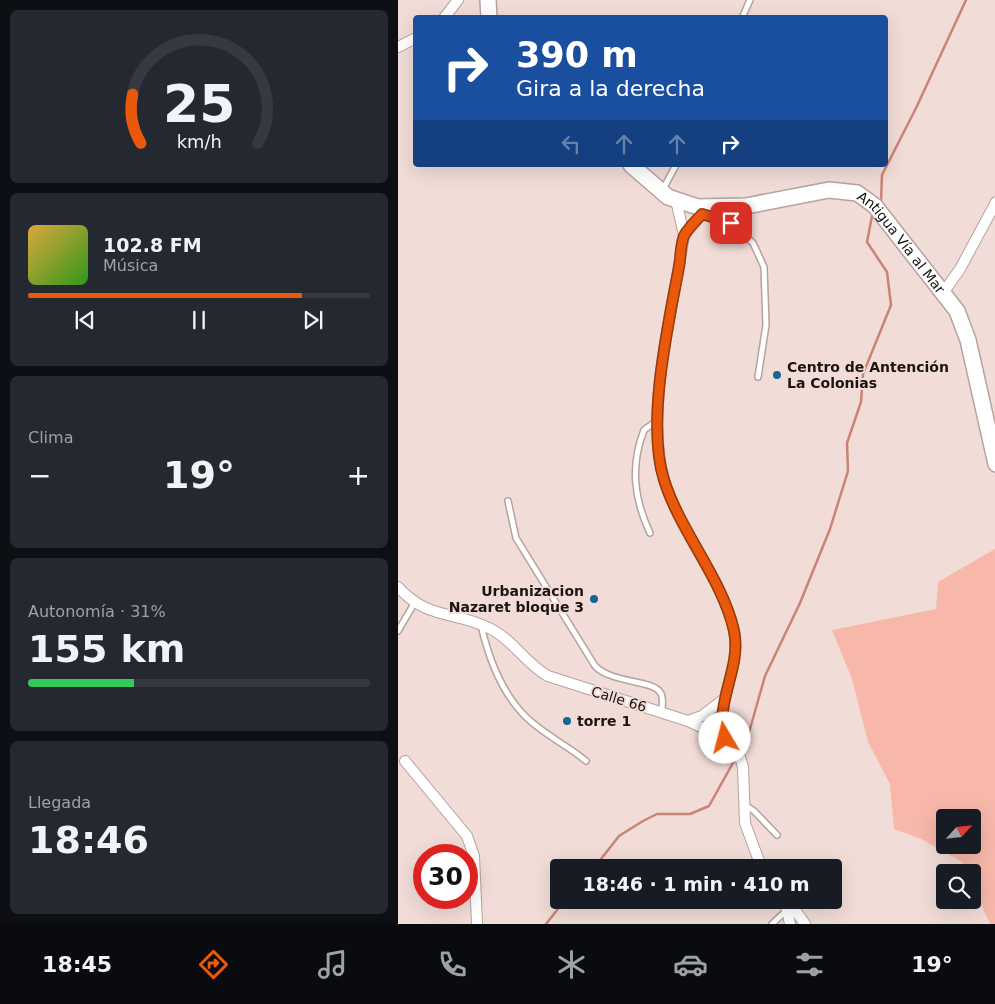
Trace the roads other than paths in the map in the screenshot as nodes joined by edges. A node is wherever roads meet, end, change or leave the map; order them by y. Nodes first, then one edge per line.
1 (458, 0) edge
2 (488, 0) edge
3 (750, 0) edge
4 (446, 15) edge
5 (489, 15) edge
6 (743, 15) edge
7 (413, 40) edge
8 (398, 47) edge
9 (633, 167) edge
10 (675, 167) edge
11 (661, 192) junction
12 (676, 200) junction
13 (996, 202) edge
14 (705, 210) junction
15 (684, 235) junction
16 (943, 293) junction
17 (758, 377) dead end
18 (658, 420) junction
19 (996, 464) edge
20 (508, 501) dead end
21 (650, 533) dead end
22 (398, 586) edge
23 (415, 602) junction
24 (481, 624) junction
25 (398, 631) edge
26 (724, 699) junction
27 (662, 711) junction
28 (688, 721) junction
29 (725, 738) junction
30 (405, 761) dead end
31 (586, 761) dead end
32 (744, 805) junction
33 (777, 834) dead end
34 (760, 859) edge
35 (784, 909) edge
36 (788, 909) edge
37 (791, 909) edge
38 (477, 924) edge
39 (772, 924) edge
40 (790, 924) edge
41 (805, 924) edge

1 - 4 street
2 - 5 main road
3 - 6 lane
7 - 8 street
9 - 11 main road, Antigua Vía al Mar
10 - 11 lane
11 - 12 main road, Antigua Vía al Mar
12 - 14 main road, Antigua Vía al Mar
12 - 15 street
13 - 16 street
14 - 15 street
14 - 16 main road, Antigua Vía al Mar
14 - 17 lane
15 - 18 street
16 - 19 main road, Antigua Vía al Mar
18 - 21 lane
18 - 26 street
20 - 27 lane
22 - 23 street, Calle 66
23 - 24 street, Calle 66
23 - 25 lane
24 - 27 street, Calle 66
24 - 31 lane
26 - 28 street
26 - 29 street
27 - 28 street, Calle 66
28 - 29 street, Calle 66
29 - 32 street, Calle 66
30 - 38 street
32 - 33 lane
32 - 34 street, Calle 66
35 - 39 lane
36 - 40 street
37 - 41 street

